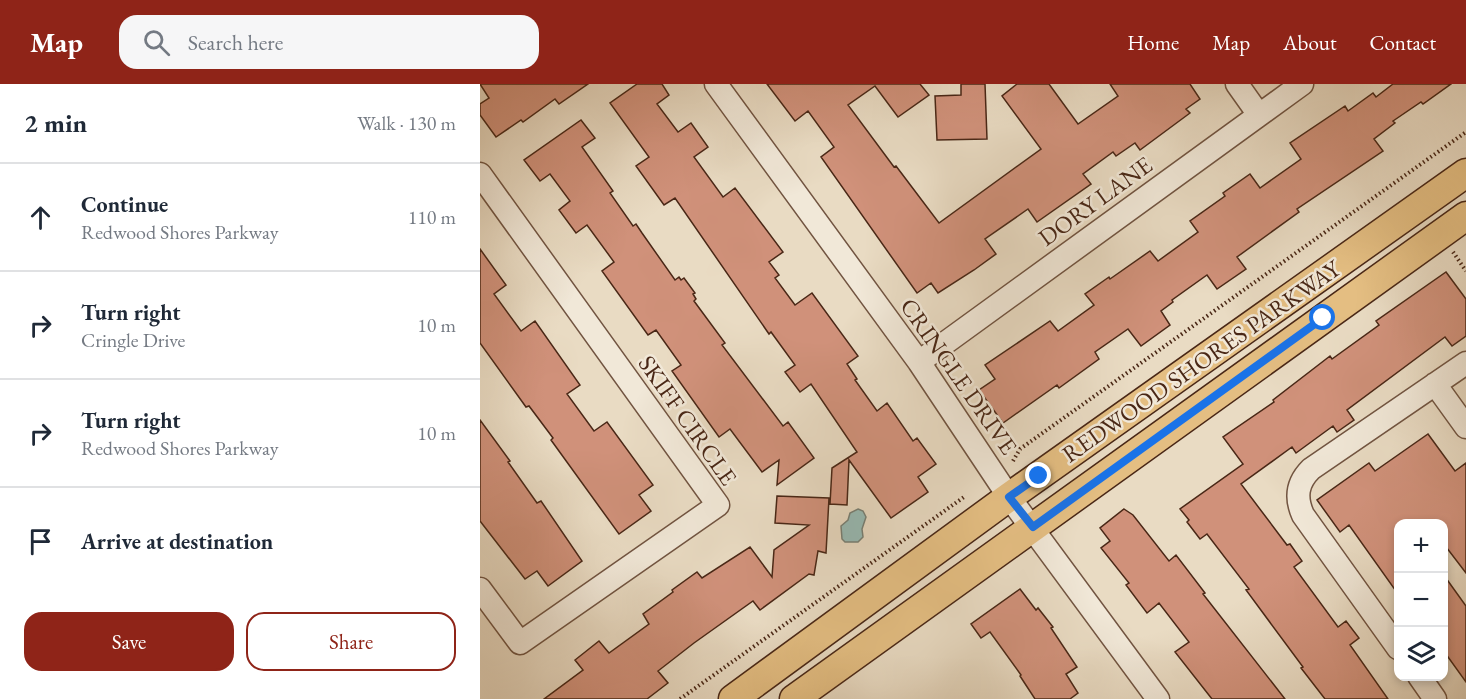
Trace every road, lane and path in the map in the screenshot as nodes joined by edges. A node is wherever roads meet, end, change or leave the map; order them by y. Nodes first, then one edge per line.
1 (716, 84) edge
2 (1237, 84) edge
3 (1302, 84) edge
4 (1259, 115) junction
5 (1466, 132) edge
6 (1466, 173) edge
7 (480, 174) edge
8 (1466, 216) edge
9 (919, 363) junction
10 (1466, 363) edge
11 (1436, 384) junction
12 (1466, 427) edge
13 (1013, 461) dead end
14 (968, 494) dead end
15 (1009, 497) junction
16 (1033, 527) junction
17 (480, 589) edge
18 (1394, 642) edge
19 (1422, 681) edge
20 (680, 699) edge
21 (733, 699) edge
22 (794, 699) edge
23 (1158, 699) edge
24 (1435, 699) edge

1 - 9 street, CRINGLE DRIVE
2 - 4 street
3 - 4 street, DORY LANE
4 - 9 street, DORY LANE
5 - 13 path
6 - 15 main road, REDWOOD SHORES PARKWAY
7 - 17 street, SKIFF CIRCLE
8 - 16 main road, REDWOOD SHORES PARKWAY
9 - 15 street, CRINGLE DRIVE
10 - 11 street
11 - 12 street
11 - 18 street
14 - 20 path
15 - 16 street, CRINGLE DRIVE
15 - 21 main road, REDWOOD SHORES PARKWAY
16 - 22 main road, REDWOOD SHORES PARKWAY
16 - 23 street, CRINGLE DRIVE
19 - 24 street

